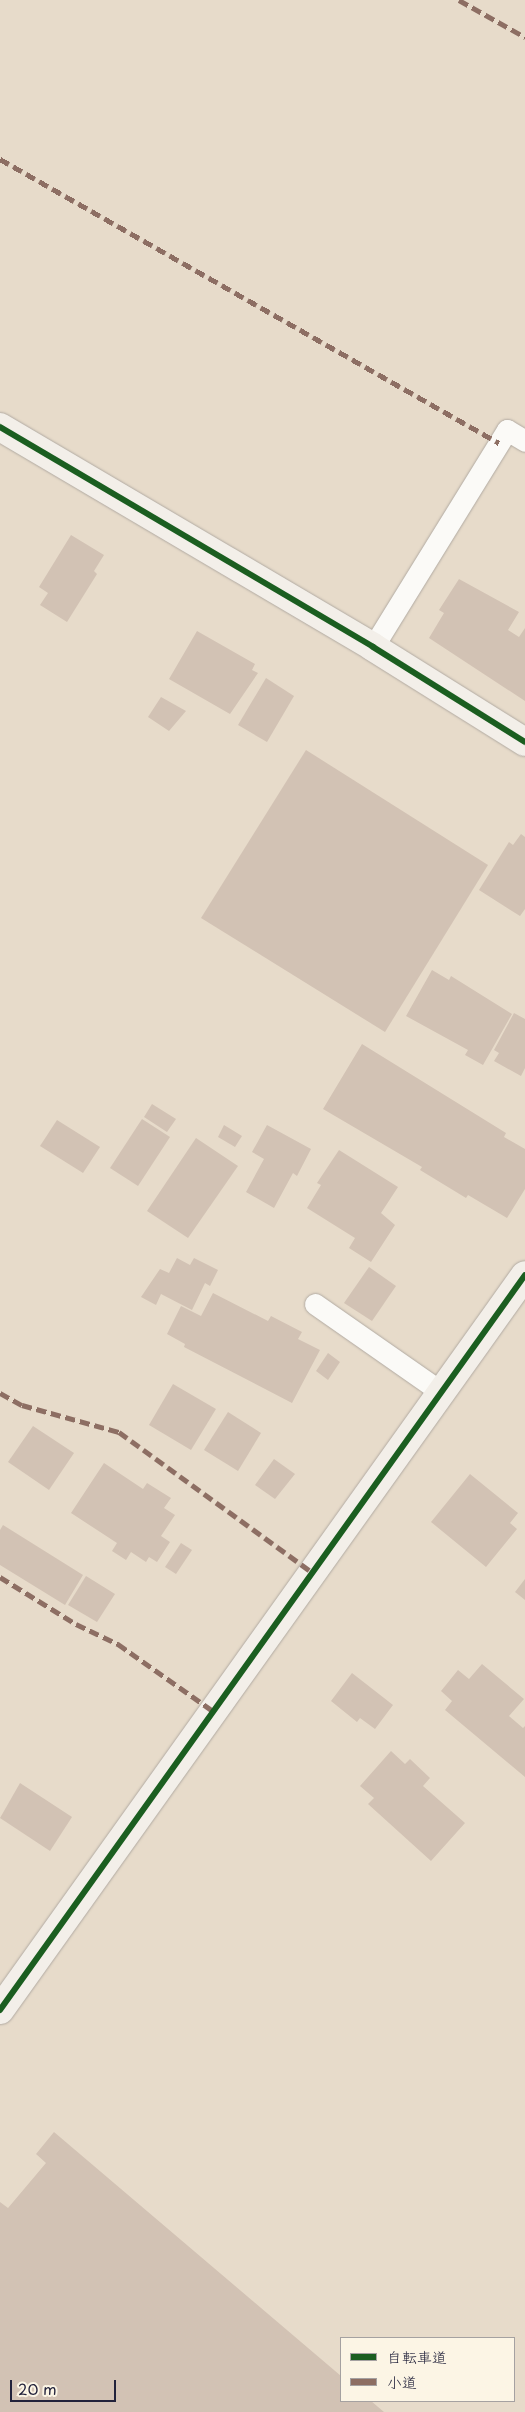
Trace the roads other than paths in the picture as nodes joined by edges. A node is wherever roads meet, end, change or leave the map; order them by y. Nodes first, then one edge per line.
1 (0, 427) edge
2 (525, 441) edge
3 (373, 647) junction
4 (525, 742) edge
5 (525, 1275) edge
6 (315, 1304) dead end
7 (441, 1392) junction
8 (0, 2010) edge

1 - 3 street
2 - 3 lane
3 - 4 street
5 - 7 street
6 - 7 lane
7 - 8 street

